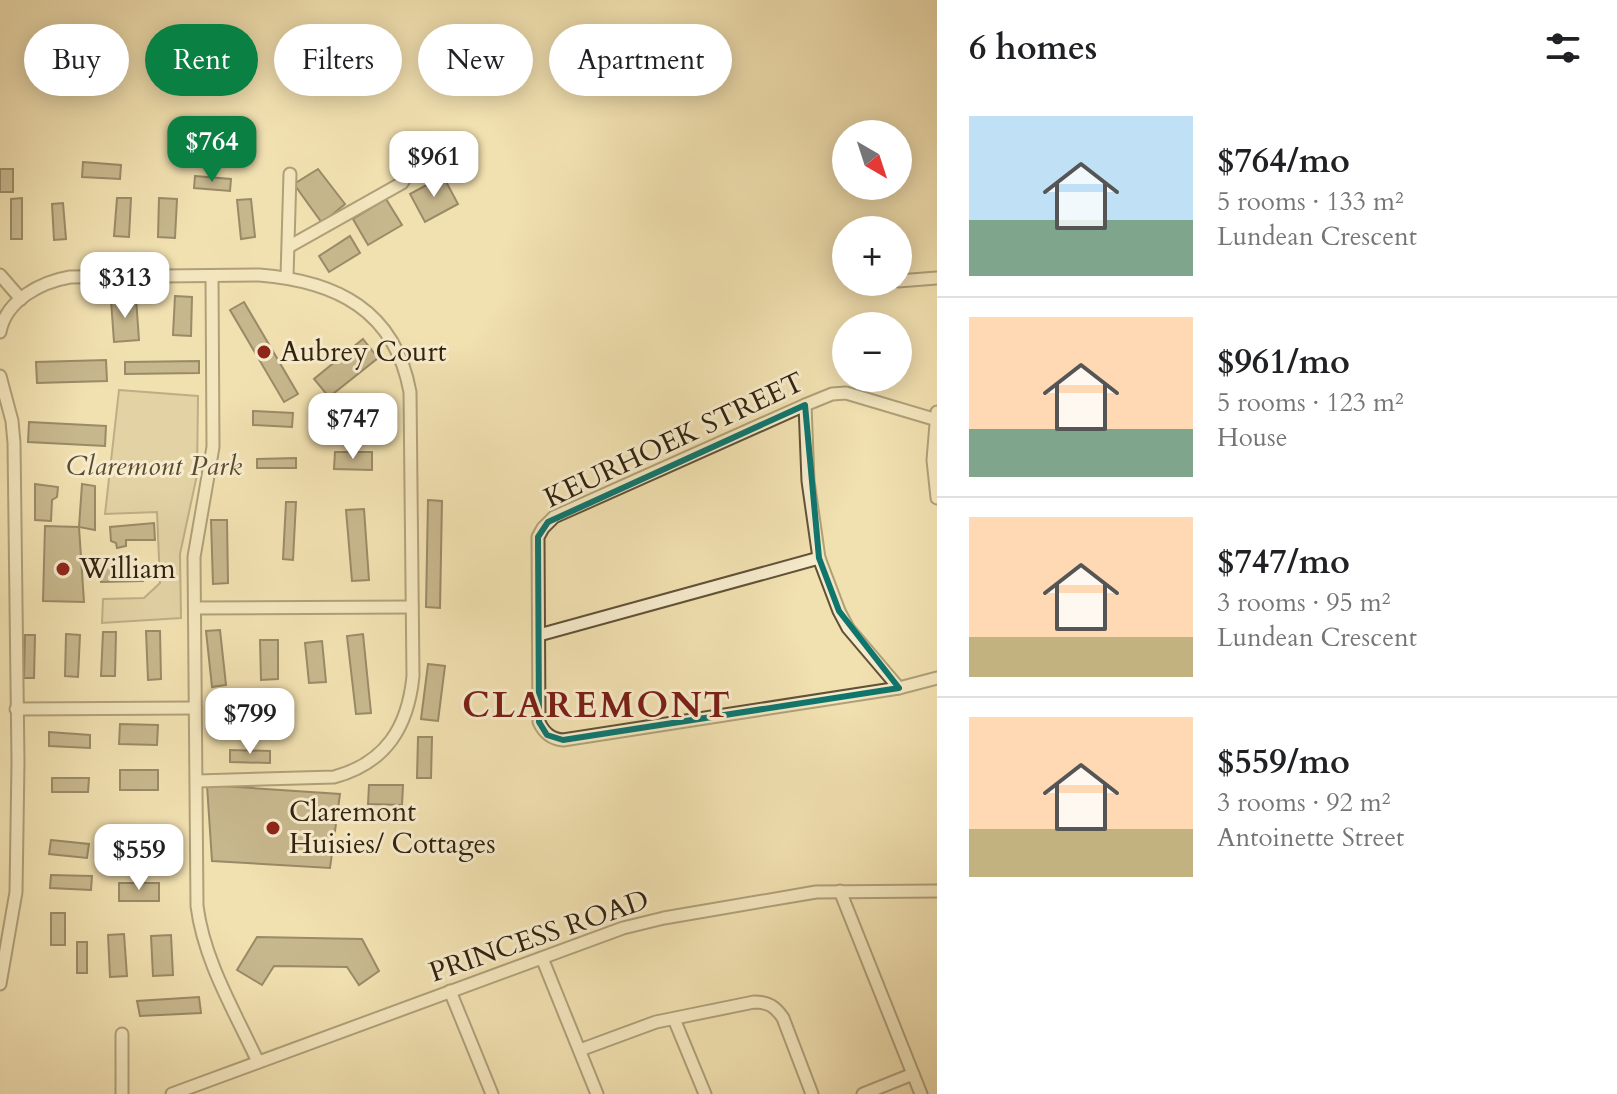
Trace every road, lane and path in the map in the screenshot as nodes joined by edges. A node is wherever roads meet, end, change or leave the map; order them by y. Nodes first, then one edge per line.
1 (409, 161) dead end
2 (290, 174) dead end
3 (290, 246) junction
4 (0, 275) edge
5 (212, 276) junction
6 (287, 277) junction
7 (937, 278) edge
8 (912, 280) edge
9 (21, 299) junction
10 (0, 332) edge
11 (0, 376) edge
12 (805, 405) junction
13 (936, 417) edge
14 (937, 498) edge
15 (819, 558) junction
16 (412, 607) junction
17 (195, 608) junction
18 (539, 635) junction
19 (937, 678) edge
20 (899, 688) junction
21 (195, 708) junction
22 (16, 709) junction
23 (197, 781) junction
24 (840, 891) junction
25 (937, 891) edge
26 (542, 958) junction
27 (0, 984) edge
28 (450, 991) junction
29 (674, 1019) junction
30 (122, 1034) dead end
31 (580, 1050) junction
32 (258, 1062) junction
33 (913, 1074) junction
34 (122, 1094) edge
35 (172, 1094) edge
36 (492, 1094) edge
37 (597, 1094) edge
38 (705, 1094) edge
39 (812, 1094) edge
40 (863, 1094) edge
41 (921, 1094) edge

1 - 3 street
2 - 3 street
3 - 6 street
4 - 9 street
5 - 6 street
5 - 9 street
5 - 17 street
6 - 16 street
7 - 8 street
9 - 10 street
11 - 22 street
12 - 13 street, KEURHOEK STREET
12 - 15 street
12 - 18 street, KEURHOEK STREET
13 - 14 street
15 - 18 street
15 - 20 street
16 - 17 street
16 - 23 street
17 - 21 street
18 - 20 street, KEURHOEK STREET
19 - 20 street
21 - 22 street
21 - 23 street
22 - 27 street
23 - 32 street
24 - 25 street, PRINCESS ROAD
24 - 26 street, PRINCESS ROAD
24 - 33 street
26 - 28 street, PRINCESS ROAD
26 - 31 street
28 - 32 street, PRINCESS ROAD
28 - 36 street
29 - 31 street
29 - 38 street
29 - 39 street
30 - 34 street
31 - 37 street
32 - 35 street, PRINCESS ROAD
33 - 40 street
33 - 41 street

